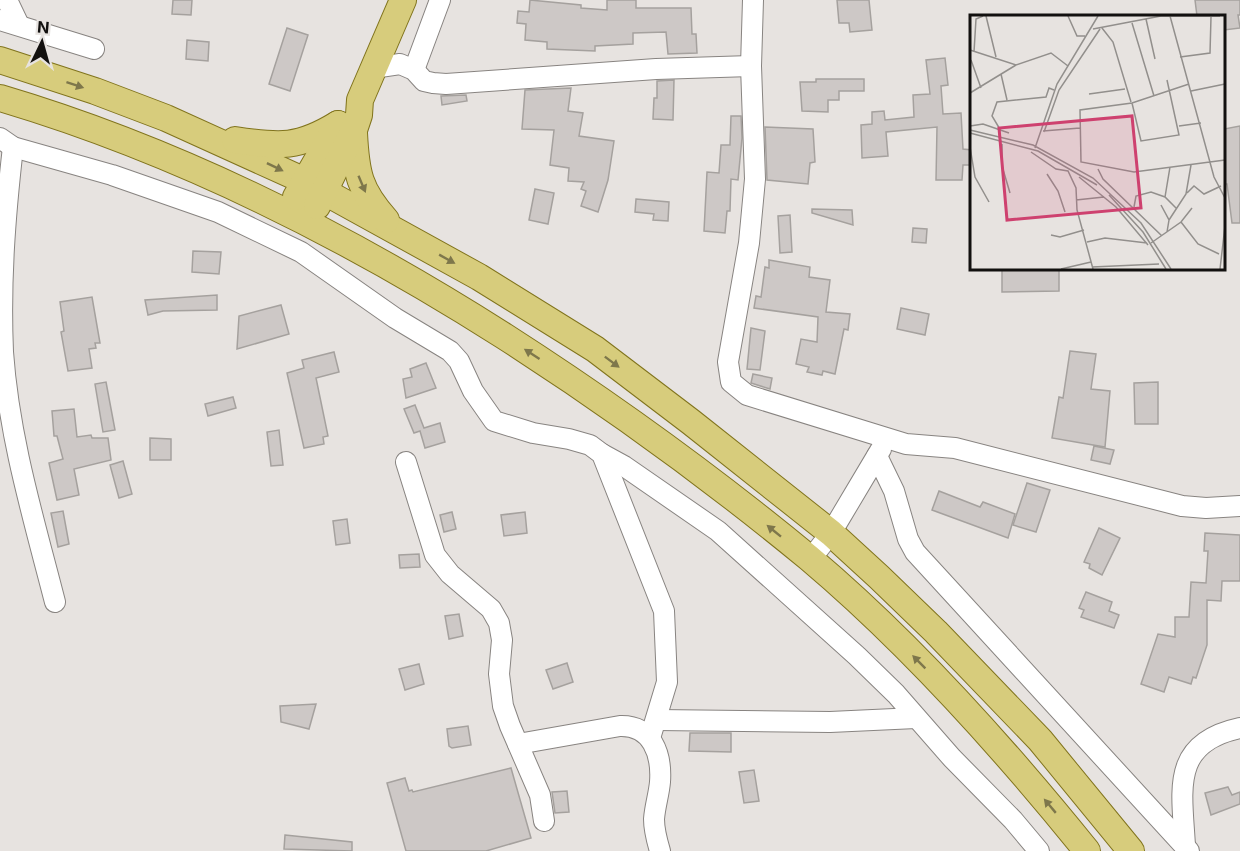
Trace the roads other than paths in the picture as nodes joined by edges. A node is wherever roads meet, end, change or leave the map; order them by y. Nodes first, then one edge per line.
1 (7, 0) edge
2 (403, 0) edge
3 (440, 0) edge
4 (753, 0) edge
5 (10, 23) edge
6 (94, 49) dead end
7 (0, 60) edge
8 (751, 66) junction
9 (374, 68) junction
10 (414, 70) junction
11 (0, 98) edge
12 (346, 127) junction
13 (205, 134) junction
14 (6, 143) edge
15 (315, 187) junction
16 (297, 217) junction
17 (393, 229) junction
18 (887, 439) junction
19 (602, 454) junction
20 (877, 456) junction
21 (406, 462) dead end
22 (1240, 506) edge
23 (831, 533) junction
24 (810, 560) junction
25 (55, 602) dead end
26 (916, 718) junction
27 (657, 720) junction
28 (1240, 728) edge
29 (650, 738) junction
30 (518, 744) junction
31 (544, 821) dead end
32 (1187, 849) edge
33 (660, 851) edge
34 (1039, 851) edge
35 (1087, 851) edge
36 (1131, 851) edge

1 - 5 street
2 - 9 main road
3 - 10 street
4 - 8 street
5 - 6 street
7 -> 13 main road
8 - 10 street
8 - 18 street
9 - 10 street
9 - 12 main road
11 - 16 main road
12 - 13 main road
12 - 15 main road
12 -> 17 main road
13 -> 15 main road
14 - 19 street
14 - 25 street
15 - 16 main road
15 - 17 main road
24 -> 16 main road
17 -> 23 main road
18 - 20 street
18 - 22 street
19 - 26 street
19 - 27 street
20 - 23 street
20 - 32 street
21 - 30 street
23 - 24 street
23 - 36 main road
35 -> 24 main road
26 - 27 street
26 - 34 street
27 - 29 street
28 - 32 street
29 - 30 street
29 - 33 street
30 - 31 street

